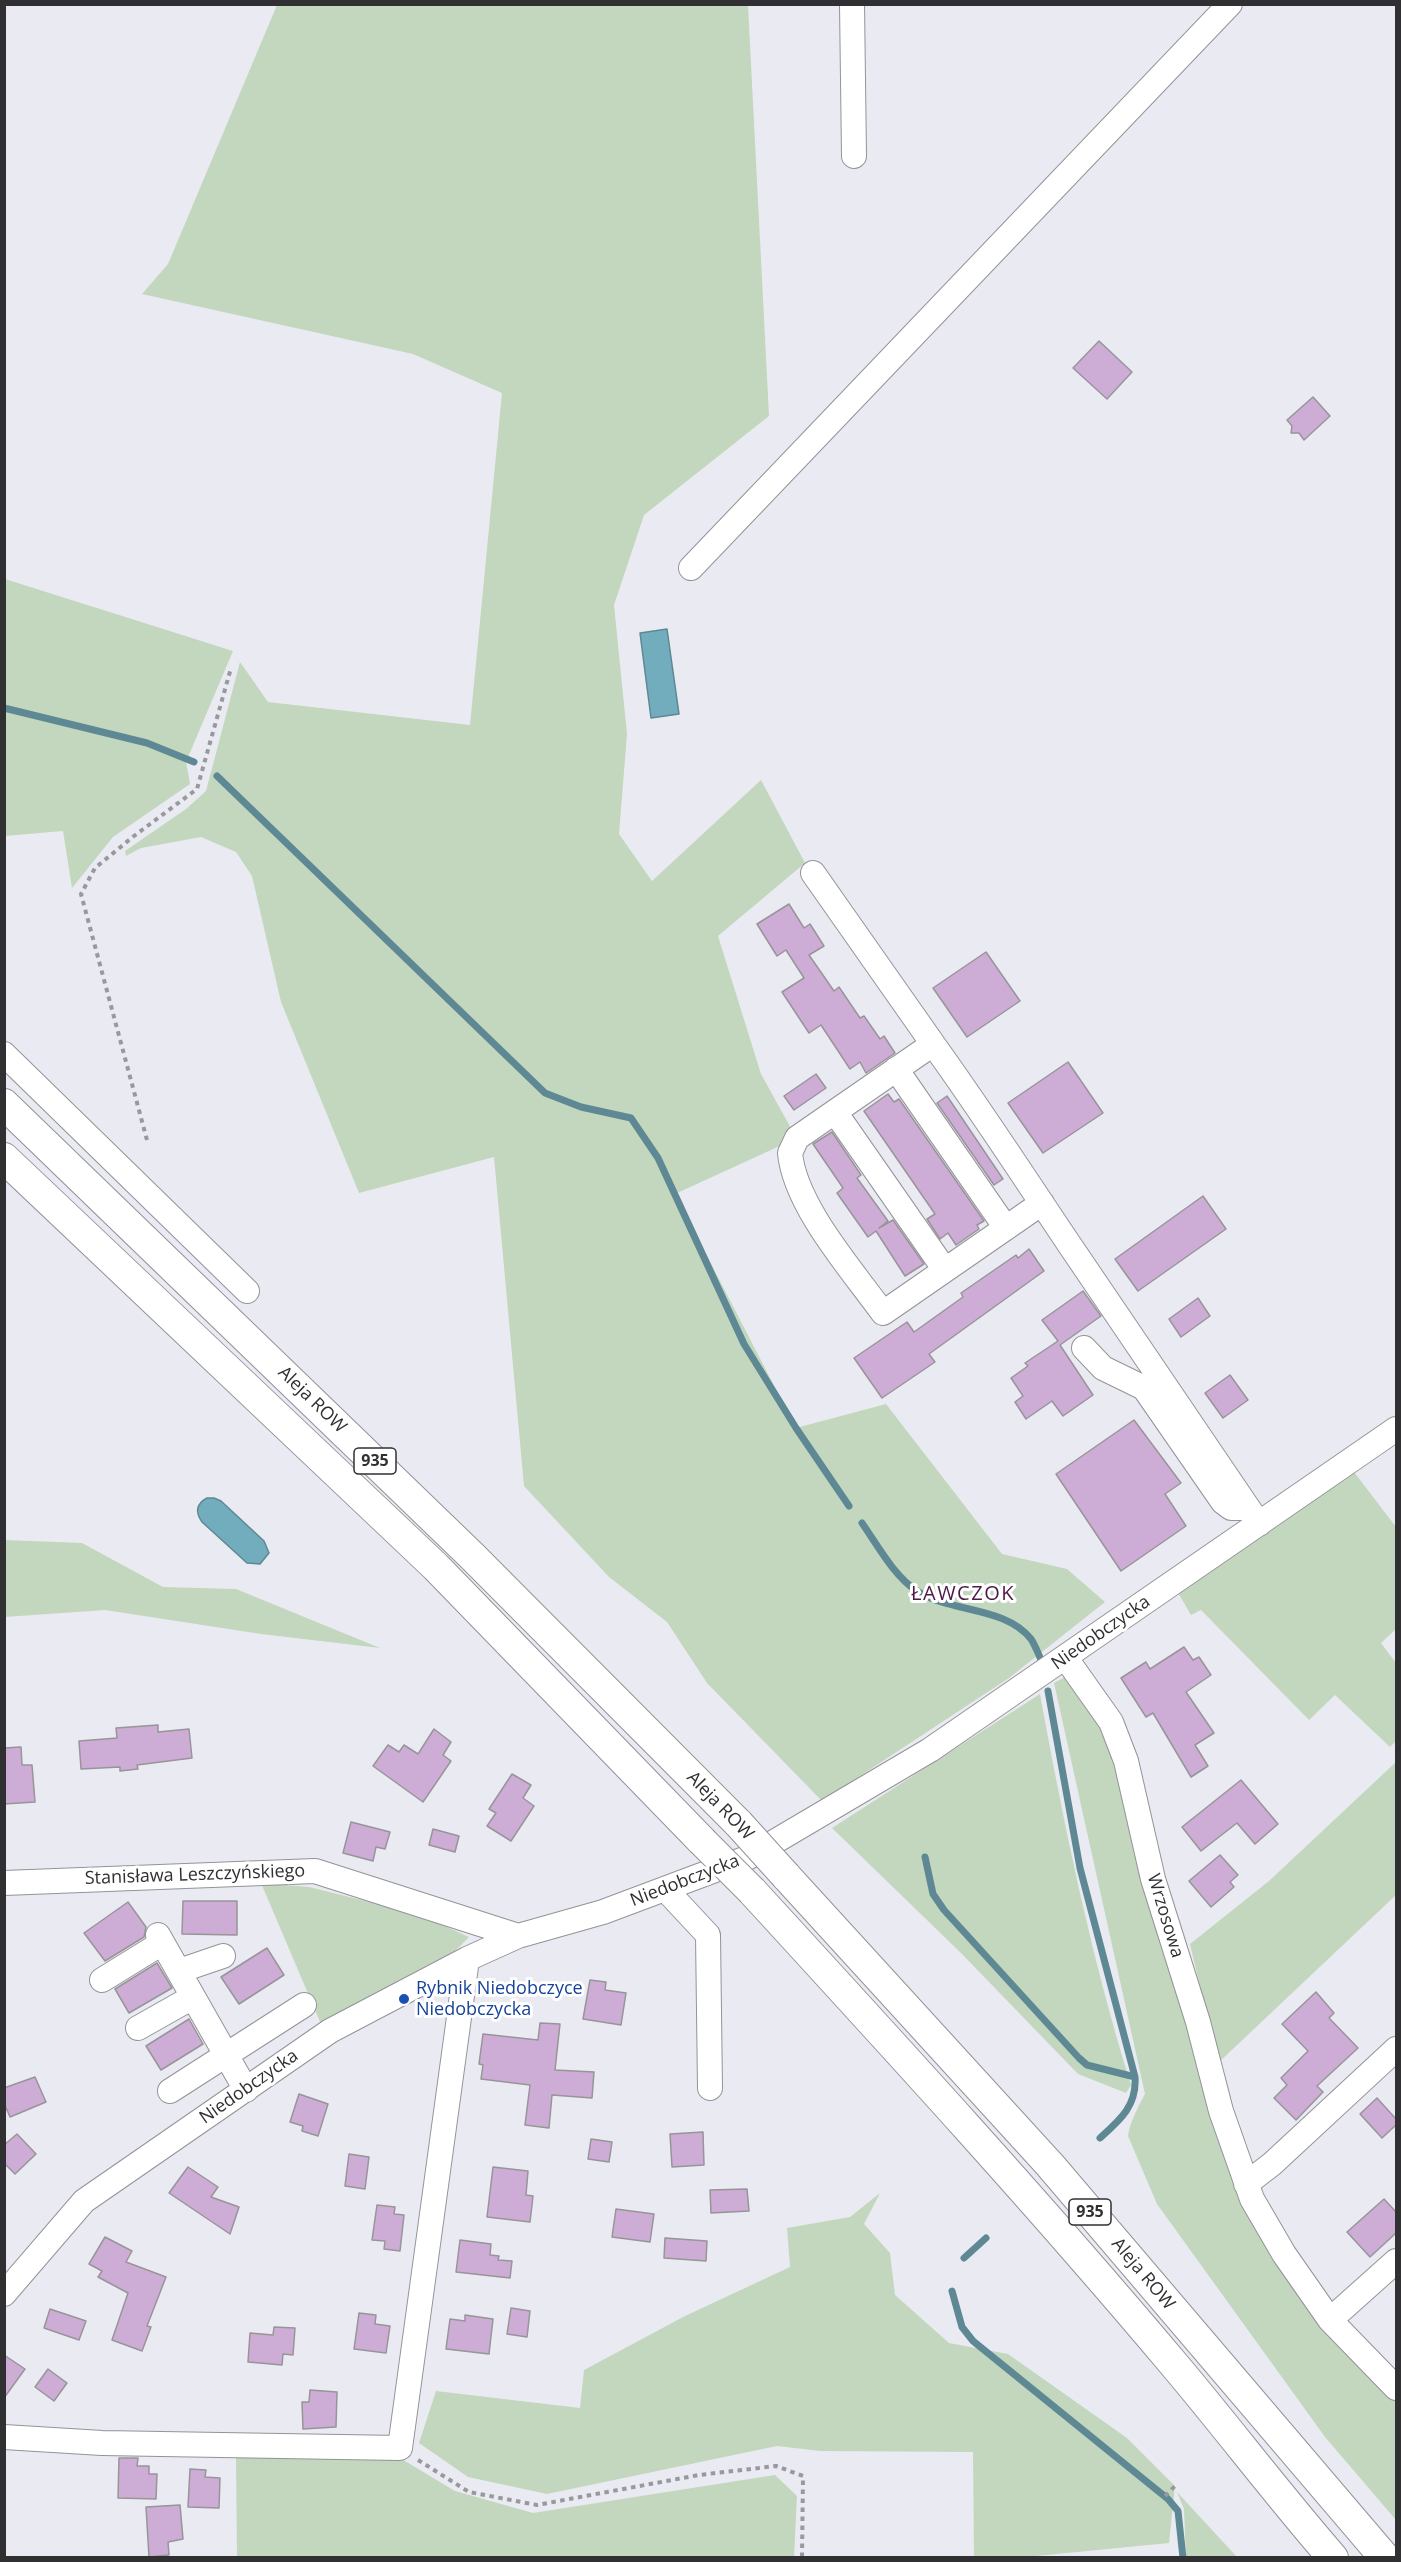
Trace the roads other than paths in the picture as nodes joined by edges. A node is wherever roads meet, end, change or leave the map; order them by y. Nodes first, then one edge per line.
1 (852, 4) edge
2 (1230, 4) edge
3 (854, 156) dead end
4 (691, 568) dead end
5 (813, 873) dead end
6 (933, 1044) junction
7 (4, 1054) edge
8 (896, 1069) junction
9 (4, 1104) edge
10 (835, 1112) junction
11 (4, 1158) edge
12 (1042, 1203) junction
13 (1006, 1228) junction
14 (945, 1270) junction
15 (247, 1290) dead end
16 (1084, 1348) dead end
17 (1396, 1429) edge
18 (1254, 1516) junction
19 (1065, 1658) junction
20 (4, 1882) edge
21 (666, 1890) junction
22 (518, 1936) junction
23 (223, 1956) dead end
24 (467, 1959) junction
25 (179, 1971) junction
26 (102, 1980) dead end
27 (193, 1997) junction
28 (304, 2005) dead end
29 (138, 2028) dead end
30 (1396, 2049) edge
31 (226, 2055) junction
32 (710, 2088) dead end
33 (246, 2090) junction
34 (170, 2091) dead end
35 (1246, 2184) junction
36 (1396, 2261) edge
37 (4, 2294) edge
38 (1330, 2320) junction
39 (1396, 2388) edge
40 (4, 2437) edge
41 (1333, 2558) edge
42 (1385, 2558) edge

1 - 3 street
2 - 4 street
5 - 6 street
6 - 8 street
6 - 12 street
7 - 15 street
8 - 10 street
8 - 13 street
9 - 42 main road, Aleja ROW / 935, bridge
10 - 14 street
10 - 14 street
11 - 41 main road, Aleja ROW / 935, bridge
12 - 13 street
12 - 18 street
13 - 14 street
16 - 18 street
17 - 18 street, Niedobczycka
18 - 19 street, Niedobczycka
19 - 21 street, Niedobczycka
19 - 35 street, Wrzosowa
20 - 22 street, Stanisława Leszczyńskiego
21 - 22 street, Niedobczycka
21 - 32 street
22 - 24 street, Niedobczycka
23 - 25 street
24 - 33 street, Niedobczycka
24 - 40 street
25 - 26 street
25 - 27 street
27 - 29 street
27 - 31 street
28 - 31 street
30 - 35 street
31 - 33 street
31 - 34 street
33 - 37 street, Niedobczycka
35 - 38 street, Wrzosowa
36 - 38 street
38 - 39 street, Wrzosowa

